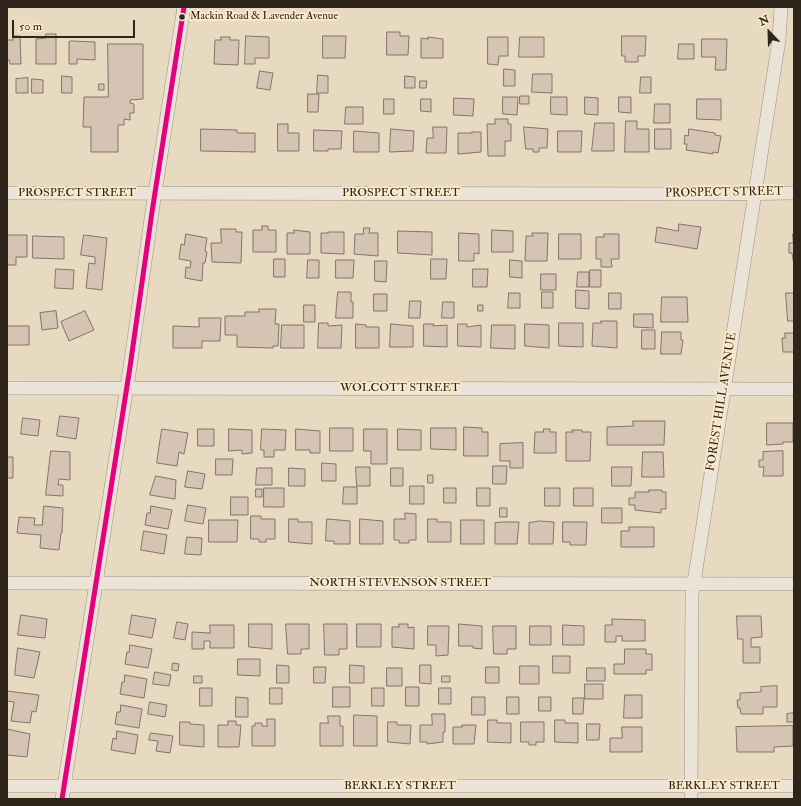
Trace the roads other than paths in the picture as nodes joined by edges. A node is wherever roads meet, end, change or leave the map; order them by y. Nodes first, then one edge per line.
1 (184, 7) edge
2 (781, 7) edge
3 (155, 192) junction
4 (7, 193) edge
5 (755, 193) junction
6 (794, 193) edge
7 (7, 388) edge
8 (126, 388) junction
9 (724, 389) junction
10 (794, 389) edge
11 (7, 583) edge
12 (96, 583) junction
13 (695, 584) junction
14 (794, 584) edge
15 (64, 785) junction
16 (7, 786) edge
17 (794, 786) edge
18 (691, 793) edge
19 (62, 799) edge

1 - 3 street
2 - 5 street, FOREST HILL AVENUE
3 - 4 street, PROSPECT STREET
3 - 5 street, PROSPECT STREET
3 - 8 street
5 - 6 street, PROSPECT STREET
5 - 9 street, FOREST HILL AVENUE
7 - 8 street, WOLCOTT STREET
8 - 9 street, WOLCOTT STREET
8 - 12 street
9 - 10 street, WOLCOTT STREET
9 - 13 street, FOREST HILL AVENUE
11 - 12 street, NORTH STEVENSON STREET
12 - 13 street, NORTH STEVENSON STREET
12 - 15 street
13 - 14 street, NORTH STEVENSON STREET
13 - 18 street, FOREST HILL AVENUE
15 - 16 street, BERKLEY STREET
15 - 18 street, BERKLEY STREET
15 - 19 street
17 - 18 street, BERKLEY STREET

